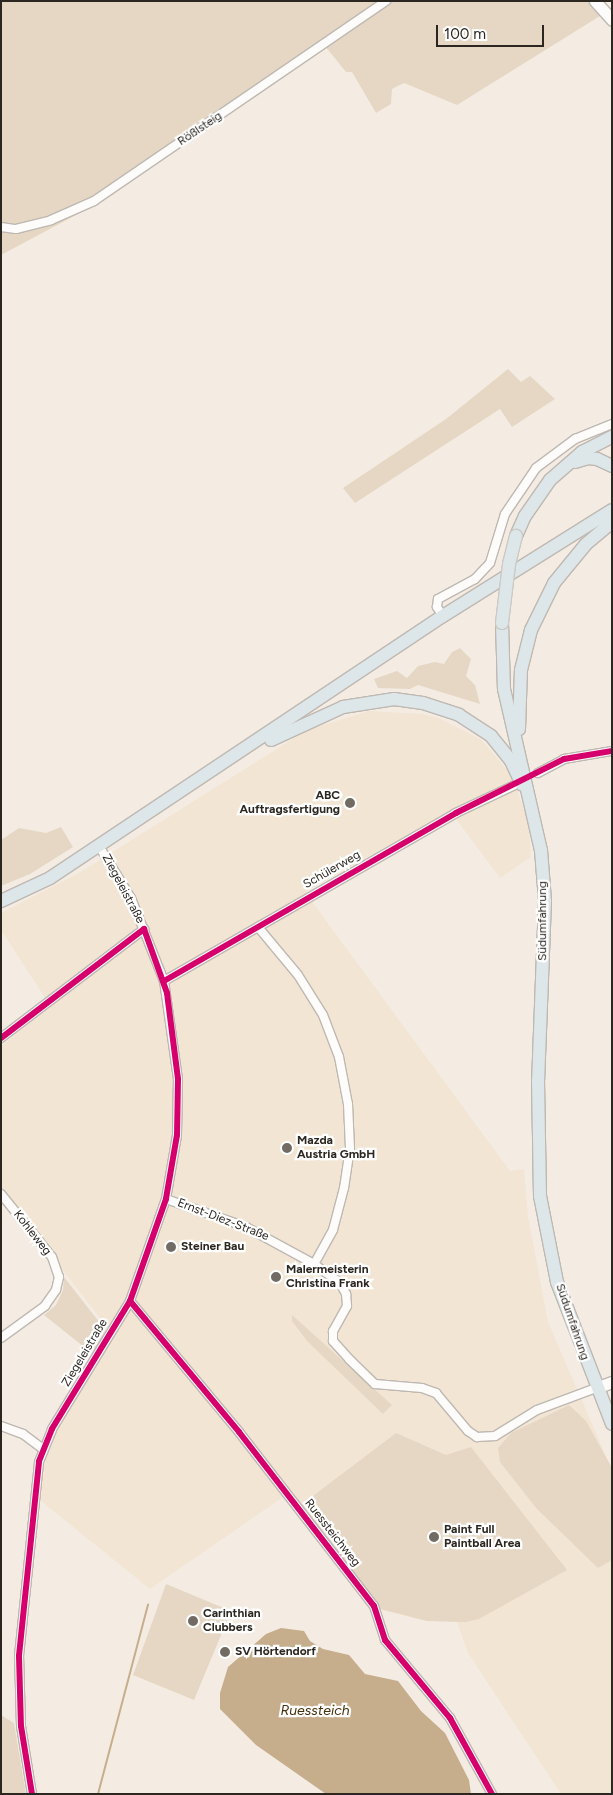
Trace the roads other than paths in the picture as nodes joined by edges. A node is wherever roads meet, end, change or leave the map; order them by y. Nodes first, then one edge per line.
1 (386, 1) edge
2 (595, 1) edge
3 (612, 20) edge
4 (1, 227) edge
5 (612, 424) edge
6 (612, 437) edge
7 (612, 466) edge
8 (563, 467) junction
9 (612, 500) edge
10 (612, 510) edge
11 (612, 522) edge
12 (584, 526) junction
13 (443, 616) junction
14 (612, 751) edge
15 (520, 752) junction
16 (237, 756) junction
17 (538, 773) dead end
18 (515, 784) dead end
19 (536, 826) junction
20 (99, 846) junction
21 (1, 901) edge
22 (258, 927) junction
23 (144, 929) junction
24 (164, 981) junction
25 (1, 1038) edge
26 (1, 1194) edge
27 (166, 1199) junction
28 (314, 1264) junction
29 (130, 1300) junction
30 (1, 1338) edge
31 (612, 1382) edge
32 (596, 1388) junction
33 (612, 1424) edge
34 (1, 1426) edge
35 (43, 1449) junction
36 (32, 1794) edge
37 (492, 1794) edge

1 - 4 street, Rößlsteig
2 - 3 main road
5 - 13 street
6 - 8 main road, Südumfahrung
7 - 8 main road, Südumfahrung
8 - 15 main road, Südumfahrung, bridge
9 - 12 main road
10 - 12 main road
11 - 15 main road
12 - 13 main road
13 - 16 main road
14 - 17 street
15 - 19 main road, Südumfahrung
16 - 19 main road
16 - 20 main road
18 - 22 street, Schülerweg
19 - 32 main road, Südumfahrung
20 - 21 main road
20 - 23 street, Ziegeleistraße
22 - 24 street, Schülerweg
22 - 28 street
23 - 24 street, Ziegeleistraße
23 - 25 street
24 - 27 street, Ziegeleistraße
26 - 30 street, Kohleweg
27 - 28 street, Ernst-Diez-Straße
27 - 29 street, Ziegeleistraße
28 - 32 street, Ernst-Diez-Straße
29 - 35 street, Ziegeleistraße
29 - 37 street, Ruessteichweg
31 - 32 main road
32 - 33 main road, Südumfahrung
34 - 35 street
35 - 36 street, Ziegeleistraße

